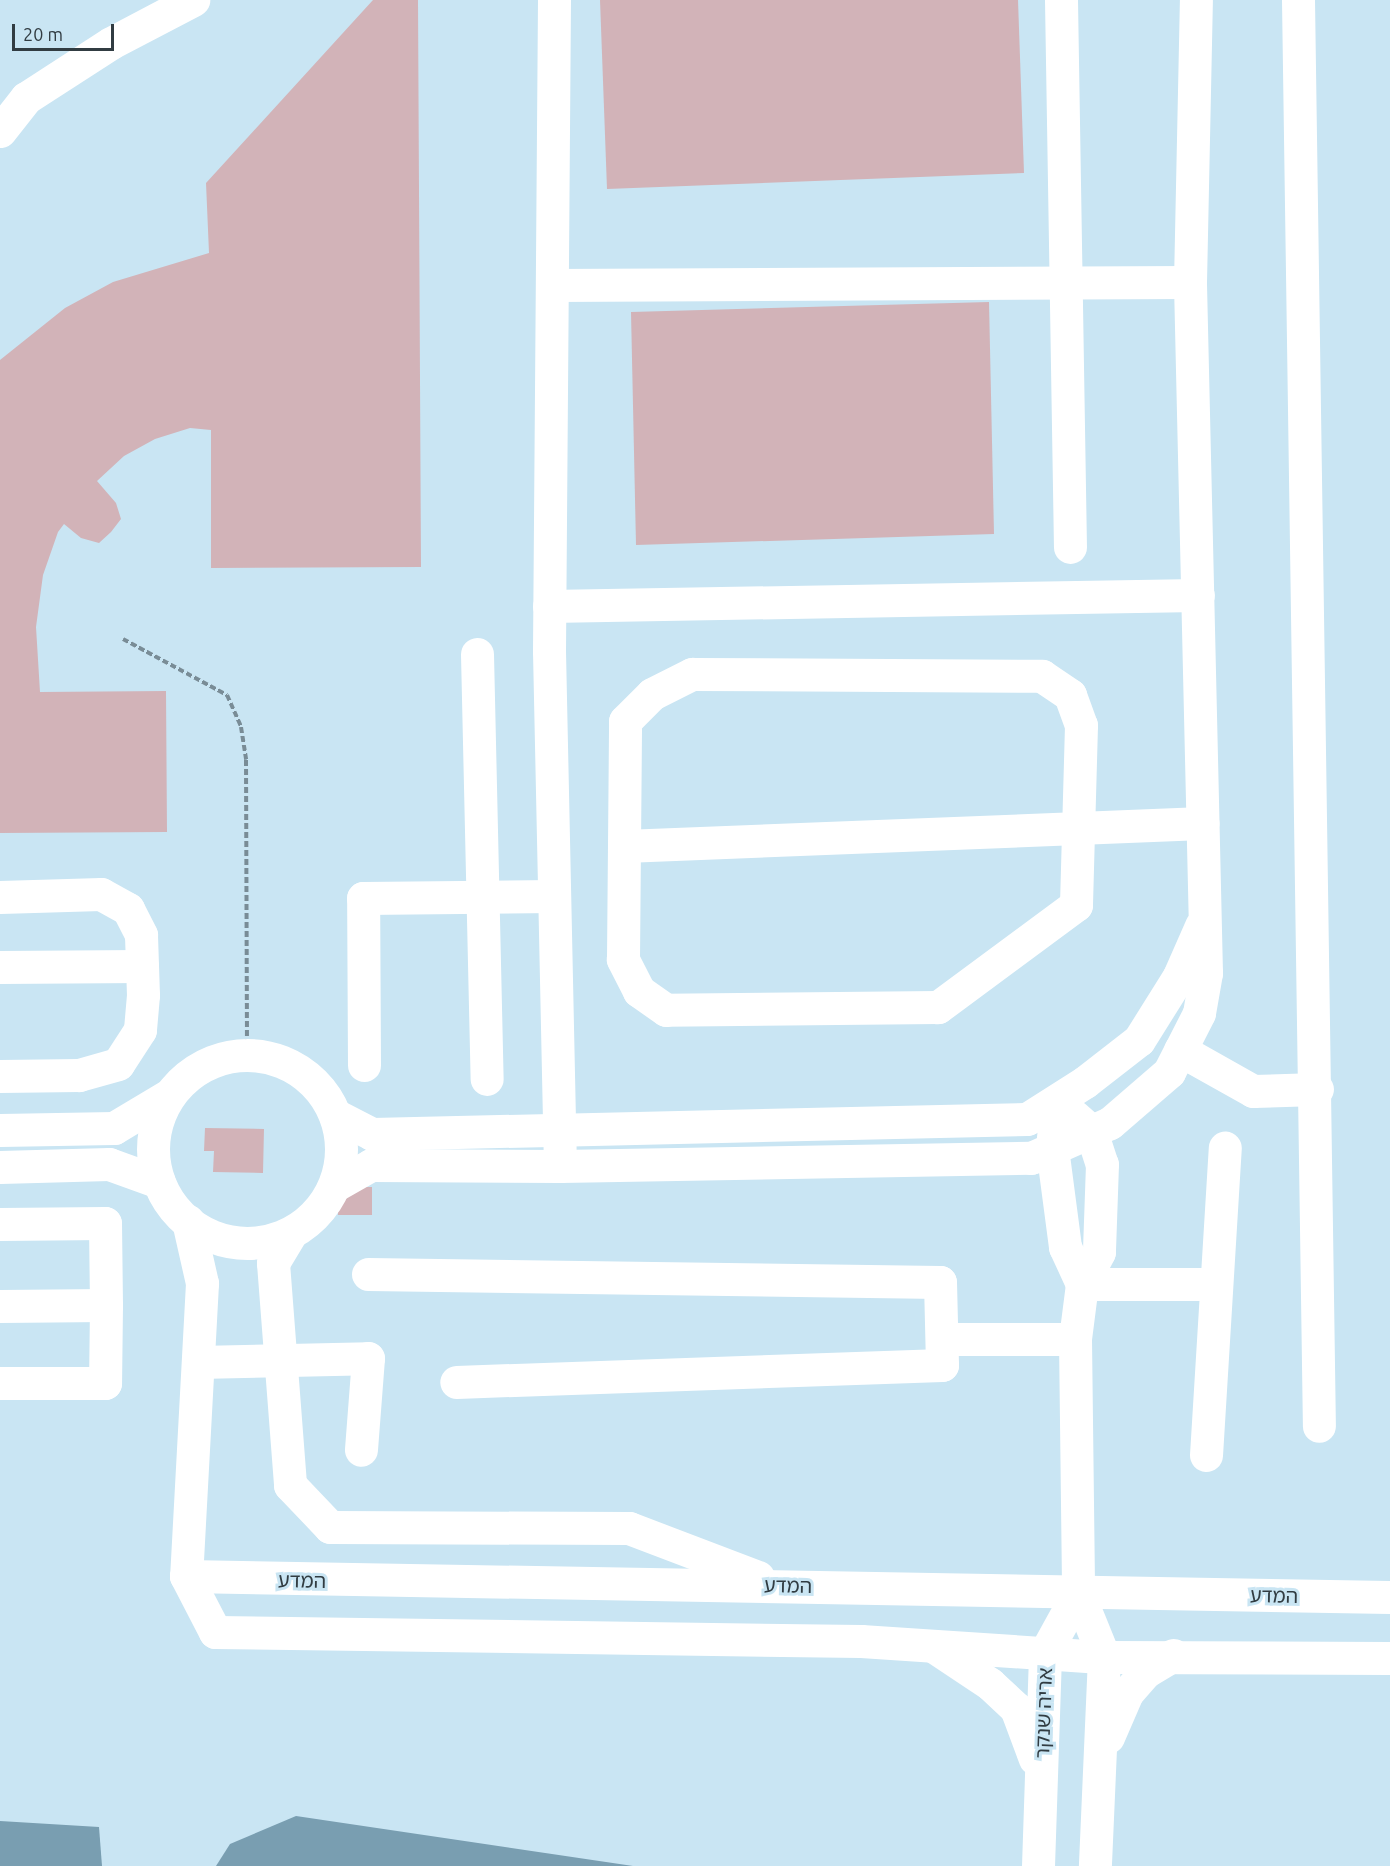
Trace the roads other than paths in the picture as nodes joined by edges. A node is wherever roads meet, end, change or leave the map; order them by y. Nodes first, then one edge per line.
1 (193, 0) edge
2 (554, 0) edge
3 (1060, 0) edge
4 (1196, 0) edge
5 (1298, 0) edge
6 (0, 131) edge
7 (1065, 282) junction
8 (1190, 282) junction
9 (552, 285) junction
10 (1070, 547) dead end
11 (1198, 595) junction
12 (549, 606) junction
13 (477, 654) dead end
14 (1203, 823) junction
15 (1078, 828) junction
16 (624, 846) junction
17 (482, 896) junction
18 (554, 896) junction
19 (0, 897) edge
20 (1205, 916) junction
21 (142, 966) junction
22 (0, 967) edge
23 (1180, 1050) junction
24 (364, 1065) dead end
25 (0, 1076) edge
26 (487, 1079) dead end
27 (1317, 1089) junction
28 (170, 1095) junction
29 (1057, 1100) junction
30 (335, 1114) junction
31 (0, 1130) edge
32 (559, 1130) junction
33 (1091, 1131) junction
34 (1052, 1148) junction
35 (1225, 1149) dead end
36 (0, 1167) edge
37 (560, 1167) junction
38 (159, 1182) junction
39 (334, 1186) junction
40 (188, 1221) junction
41 (0, 1224) edge
42 (291, 1233) junction
43 (368, 1274) dead end
44 (1082, 1284) junction
45 (1216, 1284) junction
46 (106, 1305) junction
47 (0, 1306) edge
48 (942, 1339) junction
49 (1075, 1339) junction
50 (280, 1360) junction
51 (198, 1362) junction
52 (456, 1382) dead end
53 (0, 1383) edge
54 (1319, 1426) dead end
55 (361, 1450) dead end
56 (1206, 1455) dead end
57 (186, 1576) junction
58 (780, 1585) junction
59 (1078, 1593) junction
60 (1390, 1597) edge
61 (934, 1647) junction
62 (1046, 1653) junction
63 (1173, 1655) junction
64 (1104, 1657) junction
65 (1390, 1658) edge
66 (1099, 1767) junction
67 (1041, 1782) junction
68 (1038, 1866) edge
69 (1095, 1866) edge

1 - 6 street
2 - 9 street
3 - 7 street
4 - 8 street
5 - 27 street
7 - 8 street
7 - 9 street
7 - 10 street
8 - 11 street
9 - 12 street
11 - 12 street
11 - 14 street
12 - 18 street
13 - 17 street
14 - 15 street
14 - 20 street
15 - 16 street
15 - 16 street
15 - 16 street
17 - 18 street
17 - 24 street
17 - 26 street
18 - 32 street
19 - 21 street
20 - 23 street
20 - 29 street
21 - 22 street
21 - 25 street
23 - 27 street
23 - 33 street
27 - 54 street
28 - 30 street
28 - 31 street
28 - 38 street
29 - 32 street
29 - 33 street
29 - 34 street
30 - 32 street
30 - 39 street
32 - 37 street
33 - 34 street
33 - 44 street
34 - 37 street
34 - 44 street
35 - 45 street
36 - 38 street
37 - 39 street
38 - 40 street
39 - 42 street
40 - 42 street
40 - 51 street
41 - 46 street
42 - 50 street
43 - 48 street
44 - 45 street
44 - 49 street
45 - 56 street
46 - 47 street
46 - 53 street
48 - 49 street
48 - 52 street
49 - 59 street
50 - 51 street
50 - 55 street
50 - 58 street
51 - 57 street
57 - 58 street, המדע
57 - 61 street
58 - 59 street, המדע
59 - 60 street, המדע
59 - 62 street, אריה שנקר
59 - 64 street
61 - 62 street
61 - 67 street
62 - 64 street
62 - 67 street, אריה שנקר
63 - 64 street
63 - 65 street
63 - 66 street
64 - 66 street
66 - 69 street
67 - 68 street, אריה שנקר

